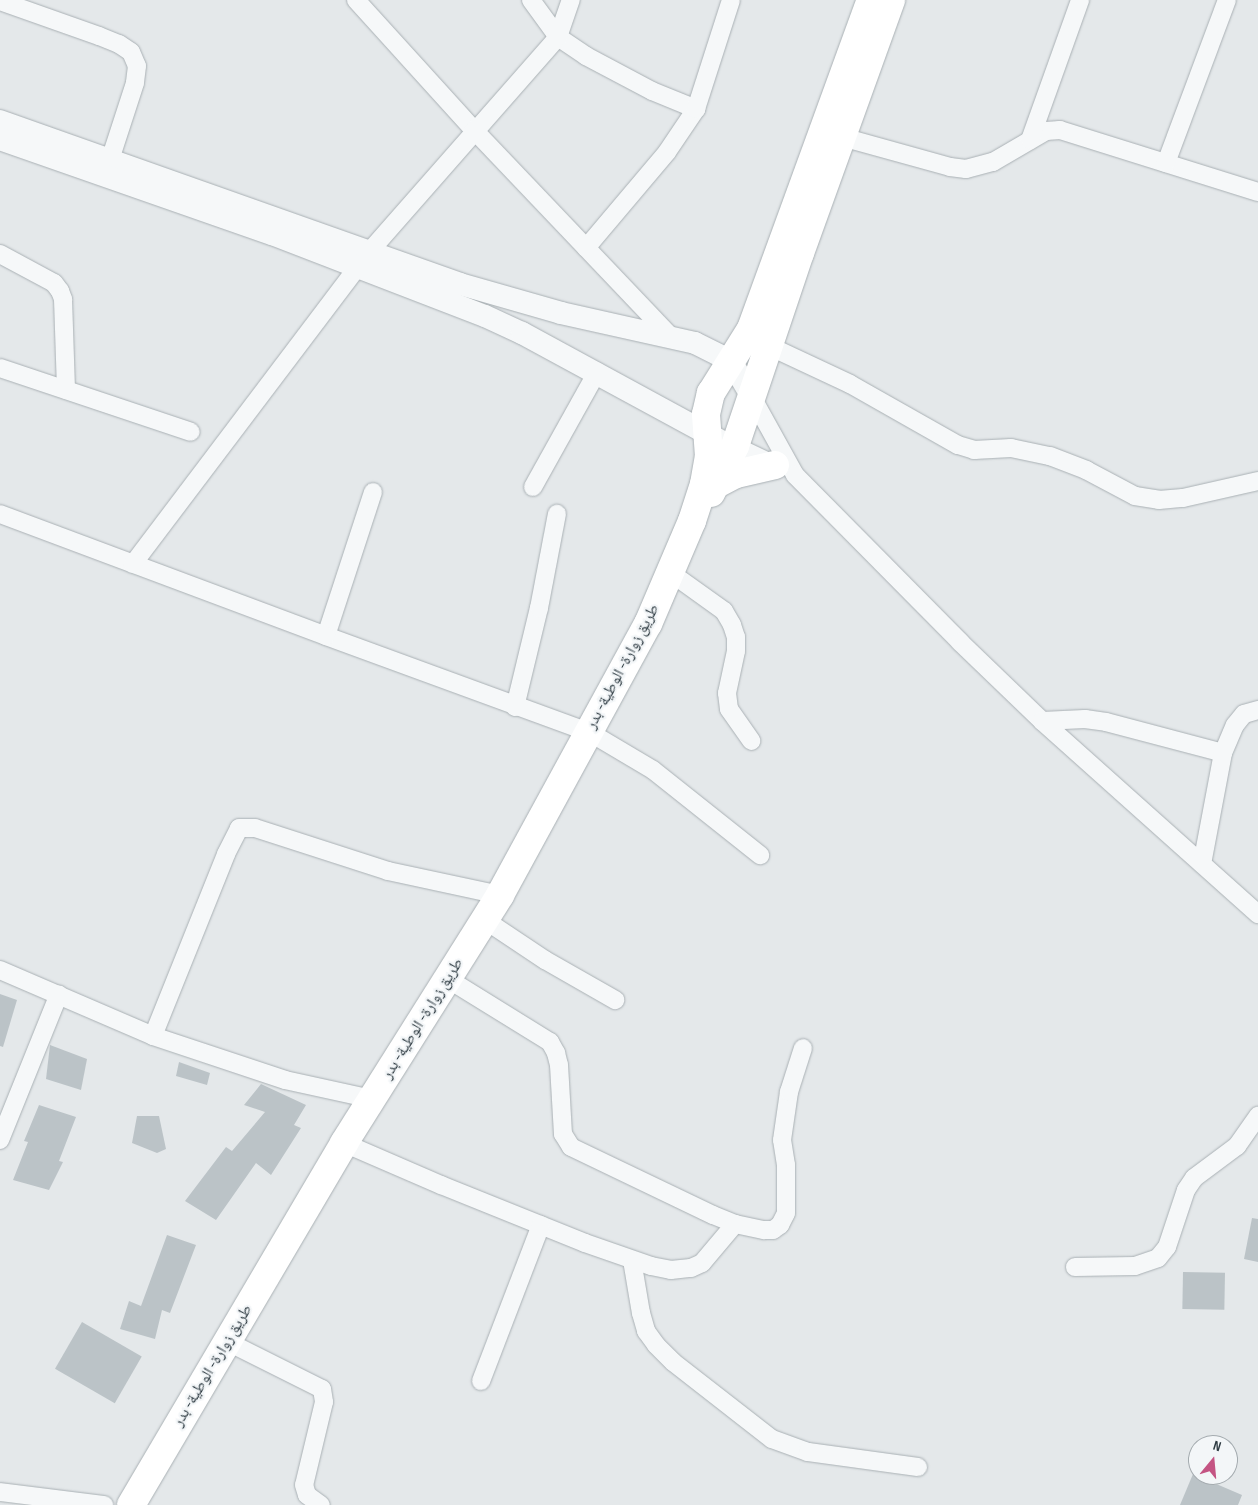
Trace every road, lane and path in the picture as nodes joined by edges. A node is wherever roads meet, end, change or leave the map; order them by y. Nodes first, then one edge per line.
1 (0, 0) edge
2 (356, 0) edge
3 (531, 0) edge
4 (571, 0) edge
5 (731, 0) edge
6 (871, 0) edge
7 (891, 0) edge
8 (1080, 0) edge
9 (1227, 0) edge
10 (558, 37) junction
11 (696, 109) junction
12 (0, 121) edge
13 (474, 130) junction
14 (842, 137) junction
15 (0, 139) edge
16 (1030, 140) junction
17 (110, 160) junction
18 (1166, 163) junction
19 (1258, 192) edge
20 (586, 248) junction
21 (0, 254) edge
22 (363, 259) junction
23 (670, 336) junction
24 (769, 346) junction
25 (731, 361) junction
26 (0, 368) edge
27 (597, 372) junction
28 (66, 390) junction
29 (752, 397) junction
30 (191, 432) dead end
31 (708, 436) junction
32 (735, 446) junction
33 (785, 470) junction
34 (1258, 481) edge
35 (717, 484) junction
36 (533, 487) dead end
37 (373, 492) dead end
38 (0, 514) edge
39 (557, 514) dead end
40 (692, 521) junction
41 (133, 564) junction
42 (671, 572) junction
43 (326, 636) junction
44 (515, 706) junction
45 (1258, 710) edge
46 (1042, 721) junction
47 (589, 732) junction
48 (751, 741) dead end
49 (1223, 753) junction
50 (760, 855) dead end
51 (1202, 864) junction
52 (500, 895) junction
53 (1258, 914) edge
54 (485, 920) junction
55 (0, 970) edge
56 (448, 979) junction
57 (59, 994) junction
58 (615, 1000) dead end
59 (153, 1036) junction
60 (803, 1048) dead end
61 (372, 1098) junction
62 (1258, 1116) edge
63 (0, 1140) edge
64 (344, 1143) junction
65 (735, 1224) junction
66 (541, 1226) junction
67 (632, 1260) junction
68 (1075, 1267) dead end
69 (228, 1342) junction
70 (481, 1382) dead end
71 (918, 1467) dead end
72 (0, 1492) edge
73 (104, 1505) edge
74 (131, 1505) edge
75 (321, 1505) edge

1 - 17 street
2 - 13 street
3 - 10 street
4 - 10 street
5 - 11 street
6 - 25 highway
7 - 14 highway
8 - 16 street
9 - 18 street
10 - 11 street
10 - 13 street
11 - 20 street
12 - 17 street
13 - 20 street
13 - 22 street
14 - 16 street
14 - 24 highway
15 - 22 street
16 - 18 street
17 - 22 street
18 - 19 street
20 - 23 street
21 - 28 street
22 - 23 street
22 - 27 street
22 - 41 street
23 - 25 street
24 - 29 highway
24 - 34 street
25 - 29 street
25 - 31 highway
26 - 28 street
27 - 31 street
27 - 36 street
28 - 30 street
29 - 32 highway
29 - 33 street
31 - 32 street
31 - 40 highway
32 - 33 street
32 - 35 highway
33 - 35 highway
33 - 46 street
35 - 40 highway
37 - 43 street
38 - 41 street
39 - 44 street
40 - 42 highway, طريق زوارة- الوطية- بدر
41 - 43 street
42 - 47 highway, طريق زوارة- الوطية- بدر
42 - 48 street
43 - 44 street
44 - 47 street
45 - 49 street
46 - 49 street
46 - 51 street
47 - 50 street
47 - 52 highway, طريق زوارة- الوطية- بدر
49 - 51 street
51 - 53 street
52 - 54 highway, طريق زوارة- الوطية- بدر
52 - 59 street
54 - 56 highway, طريق زوارة- الوطية- بدر
54 - 58 street
55 - 57 street
56 - 61 highway, طريق زوارة- الوطية- بدر
56 - 65 street
57 - 59 street
57 - 63 street
59 - 61 street
60 - 65 street
61 - 64 highway, طريق زوارة- الوطية- بدر
62 - 68 street
64 - 66 street
64 - 69 highway, طريق زوارة- الوطية- بدر
65 - 67 street
66 - 67 street
66 - 70 street
67 - 71 street
69 - 74 highway, طريق زوارة- الوطية- بدر
69 - 75 street
72 - 73 street

